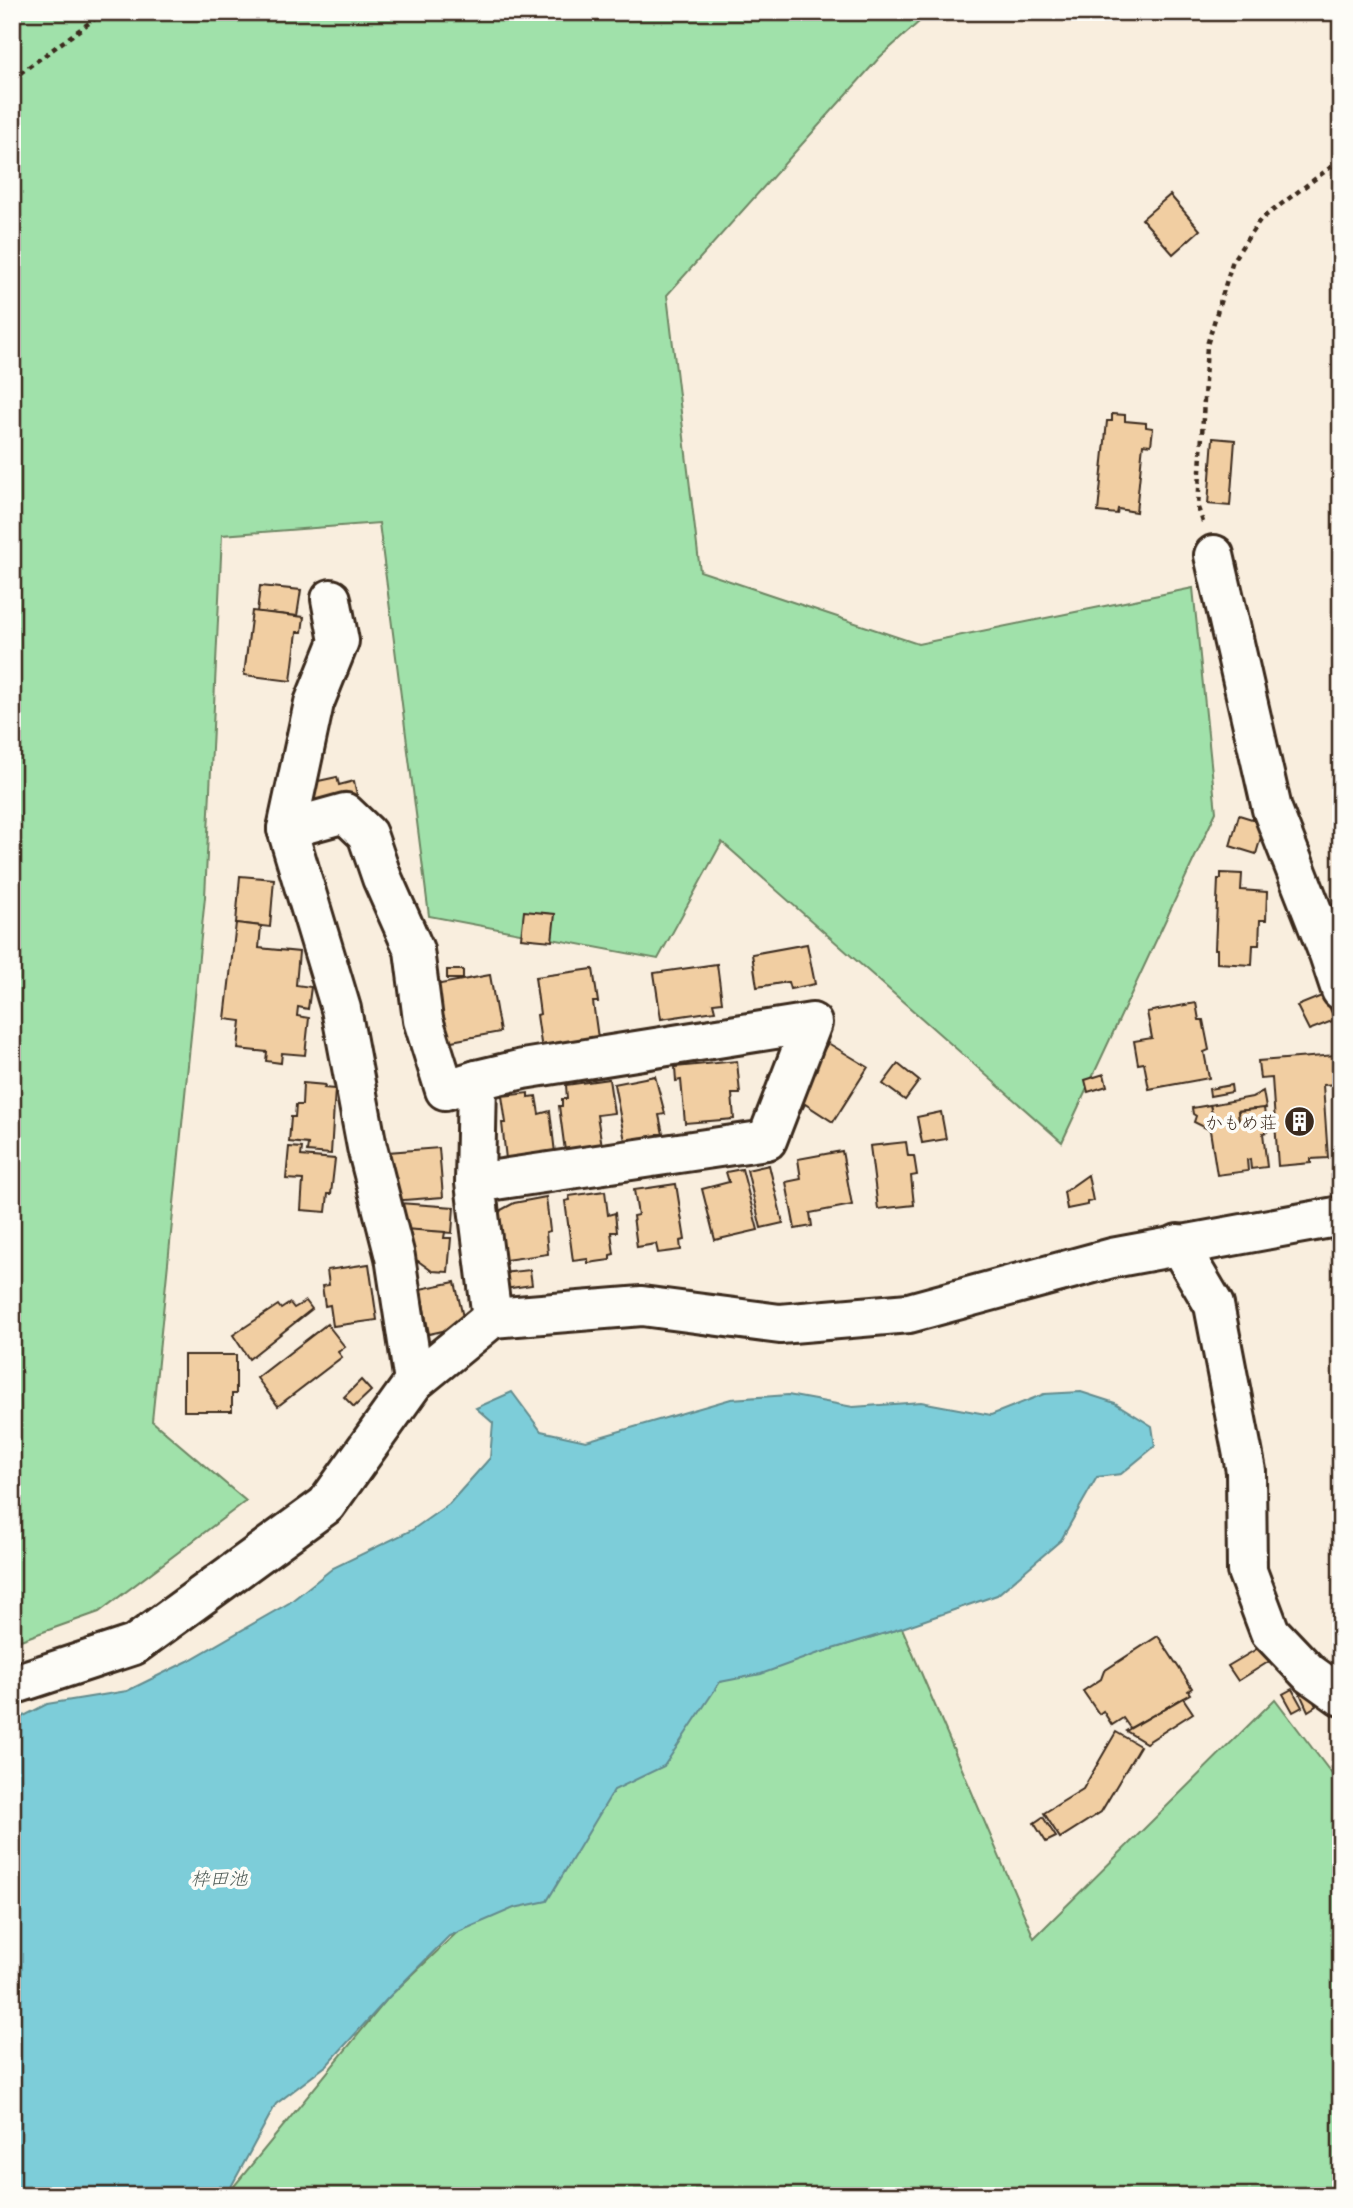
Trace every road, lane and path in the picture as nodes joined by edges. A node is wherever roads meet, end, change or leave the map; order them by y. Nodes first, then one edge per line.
1 (104, 12) edge
2 (12, 79) edge
3 (1341, 156) edge
4 (1213, 555) joint
5 (331, 598) dead end
6 (288, 829) junction
7 (1341, 990) edge
8 (477, 1080) junction
9 (475, 1183) junction
10 (1341, 1216) edge
11 (1178, 1244) junction
12 (492, 1318) junction
13 (414, 1382) junction
14 (12, 1685) edge
15 (1341, 1696) edge

1 - 2 path
3 - 4 path
4 - 7 street
5 - 6 street
6 - 8 street
6 - 13 street
8 - 9 street
8 - 9 street
9 - 12 street
10 - 11 street
11 - 12 street
11 - 15 street
12 - 13 street
13 - 14 street

